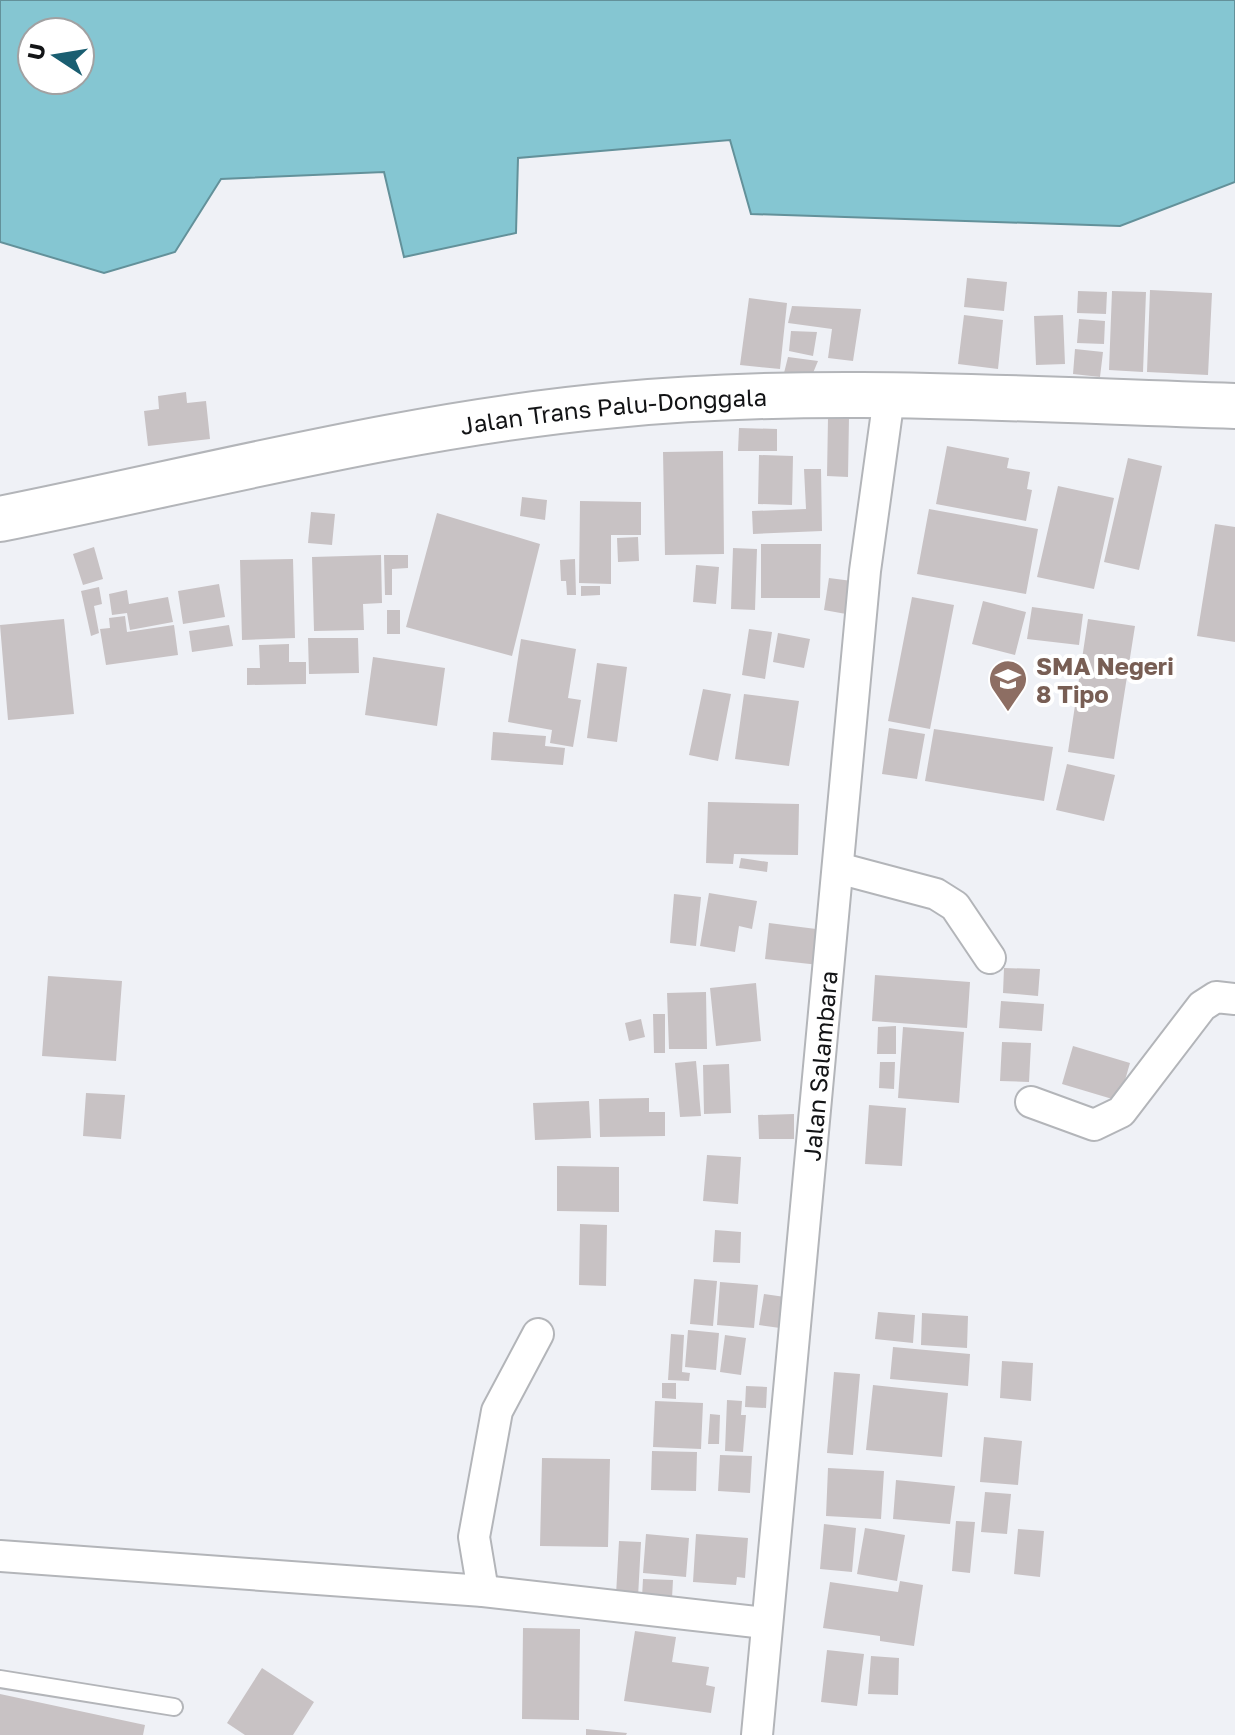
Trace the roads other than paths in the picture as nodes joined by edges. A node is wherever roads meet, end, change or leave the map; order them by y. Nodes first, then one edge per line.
1 (889, 397) junction
2 (1235, 406) edge
3 (0, 519) edge
4 (838, 868) junction
5 (990, 958) dead end
6 (1235, 999) edge
7 (1031, 1102) dead end
8 (538, 1334) dead end
9 (0, 1556) edge
10 (483, 1591) junction
11 (765, 1623) junction
12 (0, 1679) edge
13 (174, 1707) dead end
14 (757, 1735) edge

1 - 2 highway, Jalan Trans Palu-Donggala
1 - 3 highway, Jalan Trans Palu-Donggala
1 - 4 street, Jalan Salambara
4 - 5 street
4 - 11 street, Jalan Salambara
6 - 7 street
8 - 10 street
9 - 10 street
10 - 11 street
11 - 14 street, Jalan Salambara
12 - 13 lane

